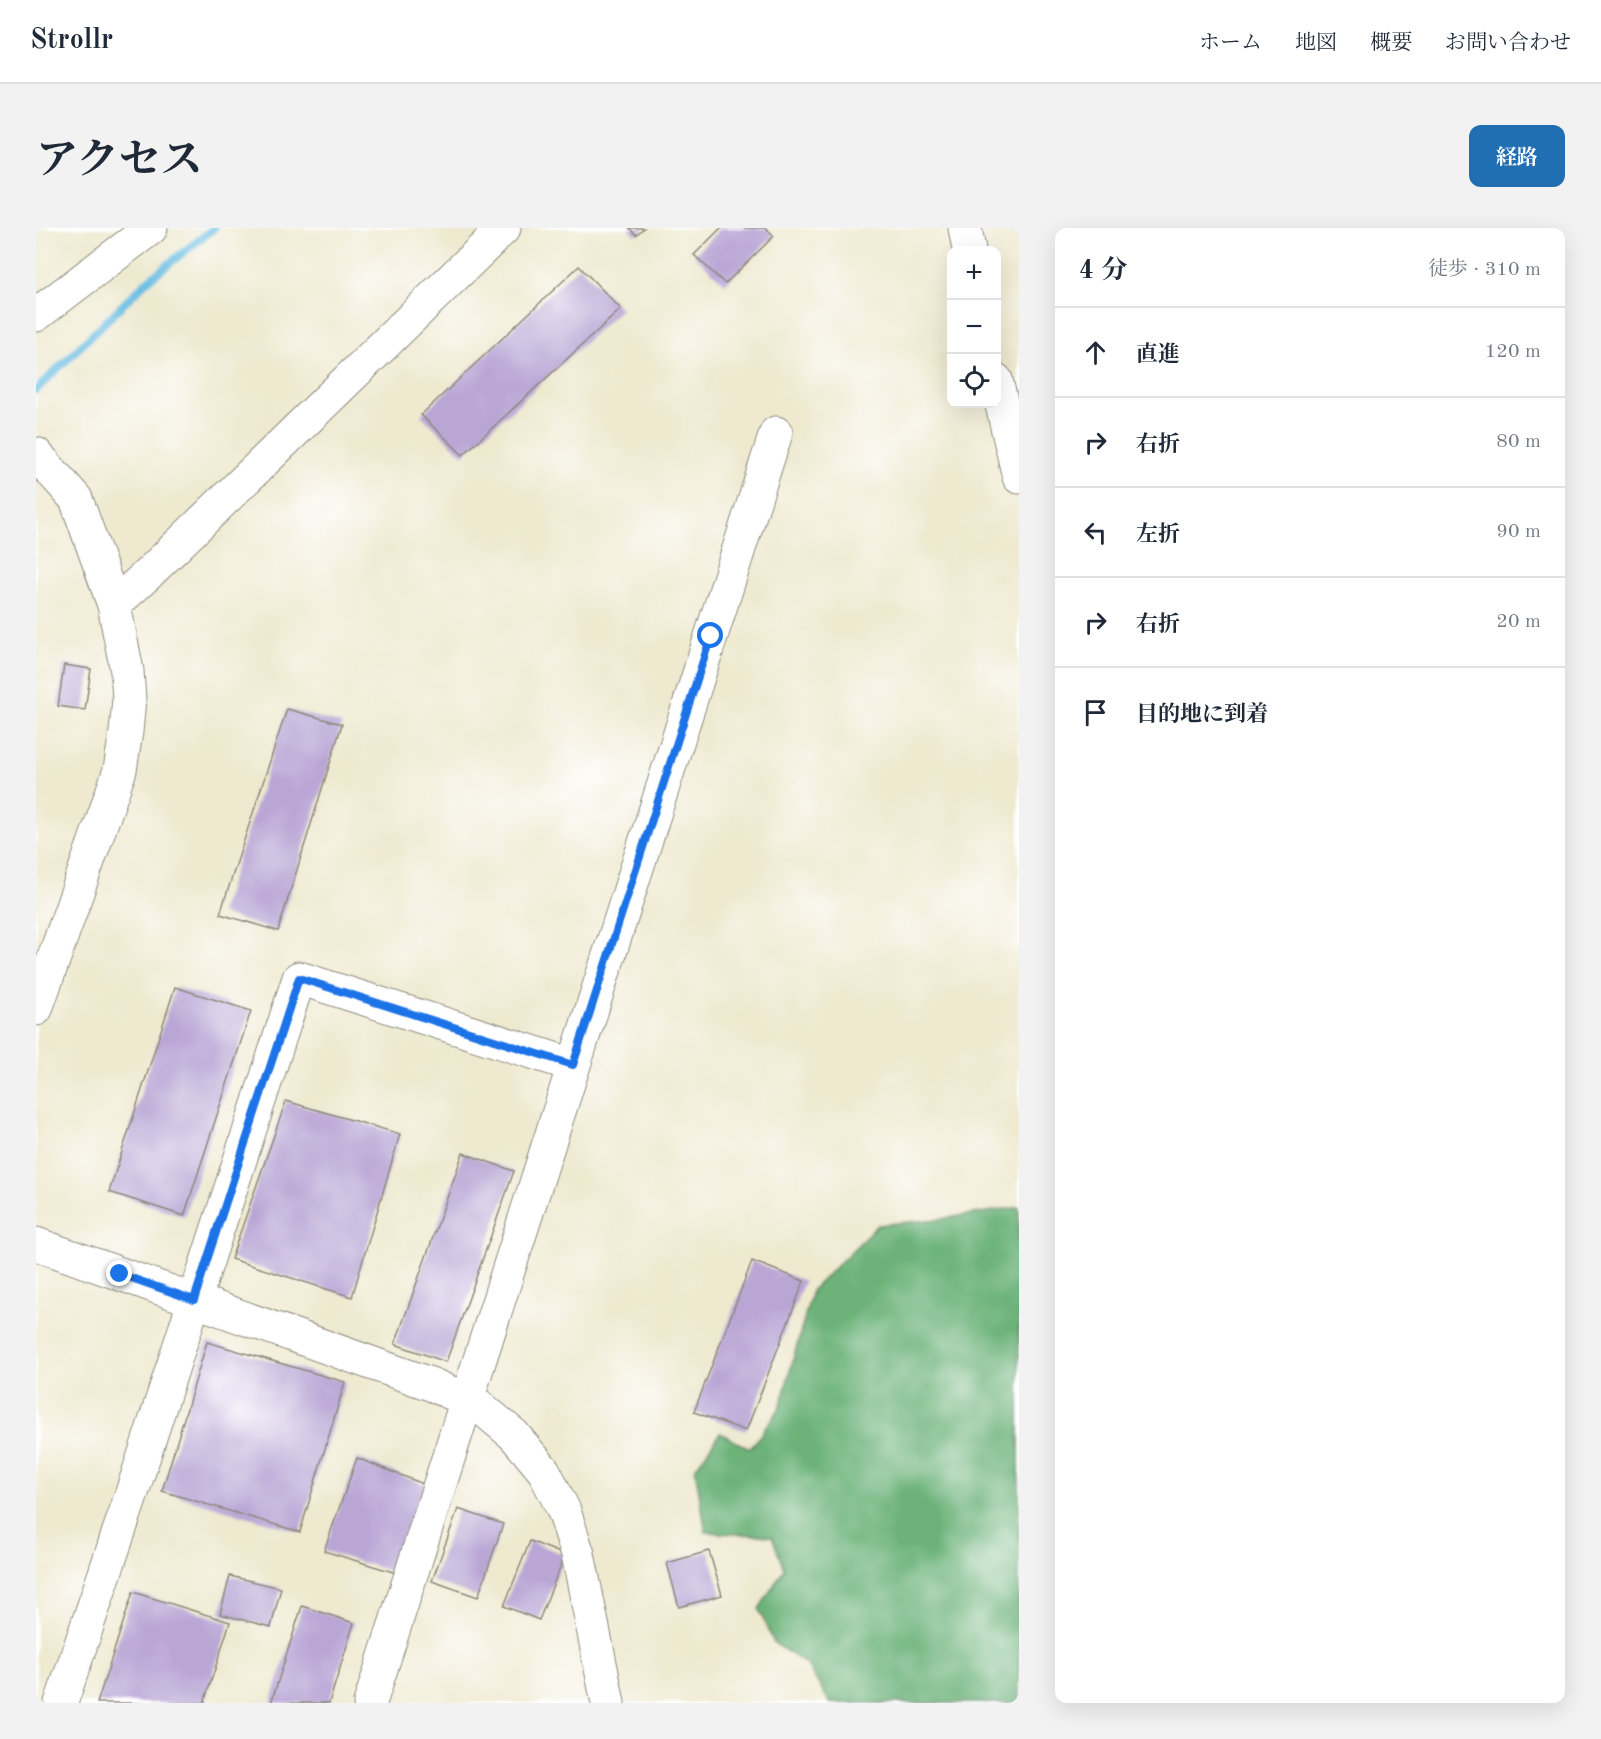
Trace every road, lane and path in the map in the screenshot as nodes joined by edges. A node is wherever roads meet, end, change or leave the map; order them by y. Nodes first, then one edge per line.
1 (151, 228) edge
2 (504, 228) edge
3 (965, 228) edge
4 (968, 246) edge
5 (36, 315) edge
6 (1001, 401) edge
7 (776, 433) dead end
8 (36, 454) edge
9 (1019, 477) edge
10 (114, 604) junction
11 (36, 1009) edge
12 (573, 1065) junction
13 (36, 1244) edge
14 (194, 1300) junction
15 (466, 1400) junction
16 (62, 1703) edge
17 (370, 1703) edge
18 (608, 1703) edge

1 - 5 lane
2 - 10 lane
3 - 4 lane
6 - 9 lane
7 - 12 lane
8 - 10 lane
10 - 11 lane
12 - 14 lane
12 - 15 lane
13 - 14 lane
14 - 15 lane
14 - 16 lane
15 - 17 lane
15 - 18 lane

